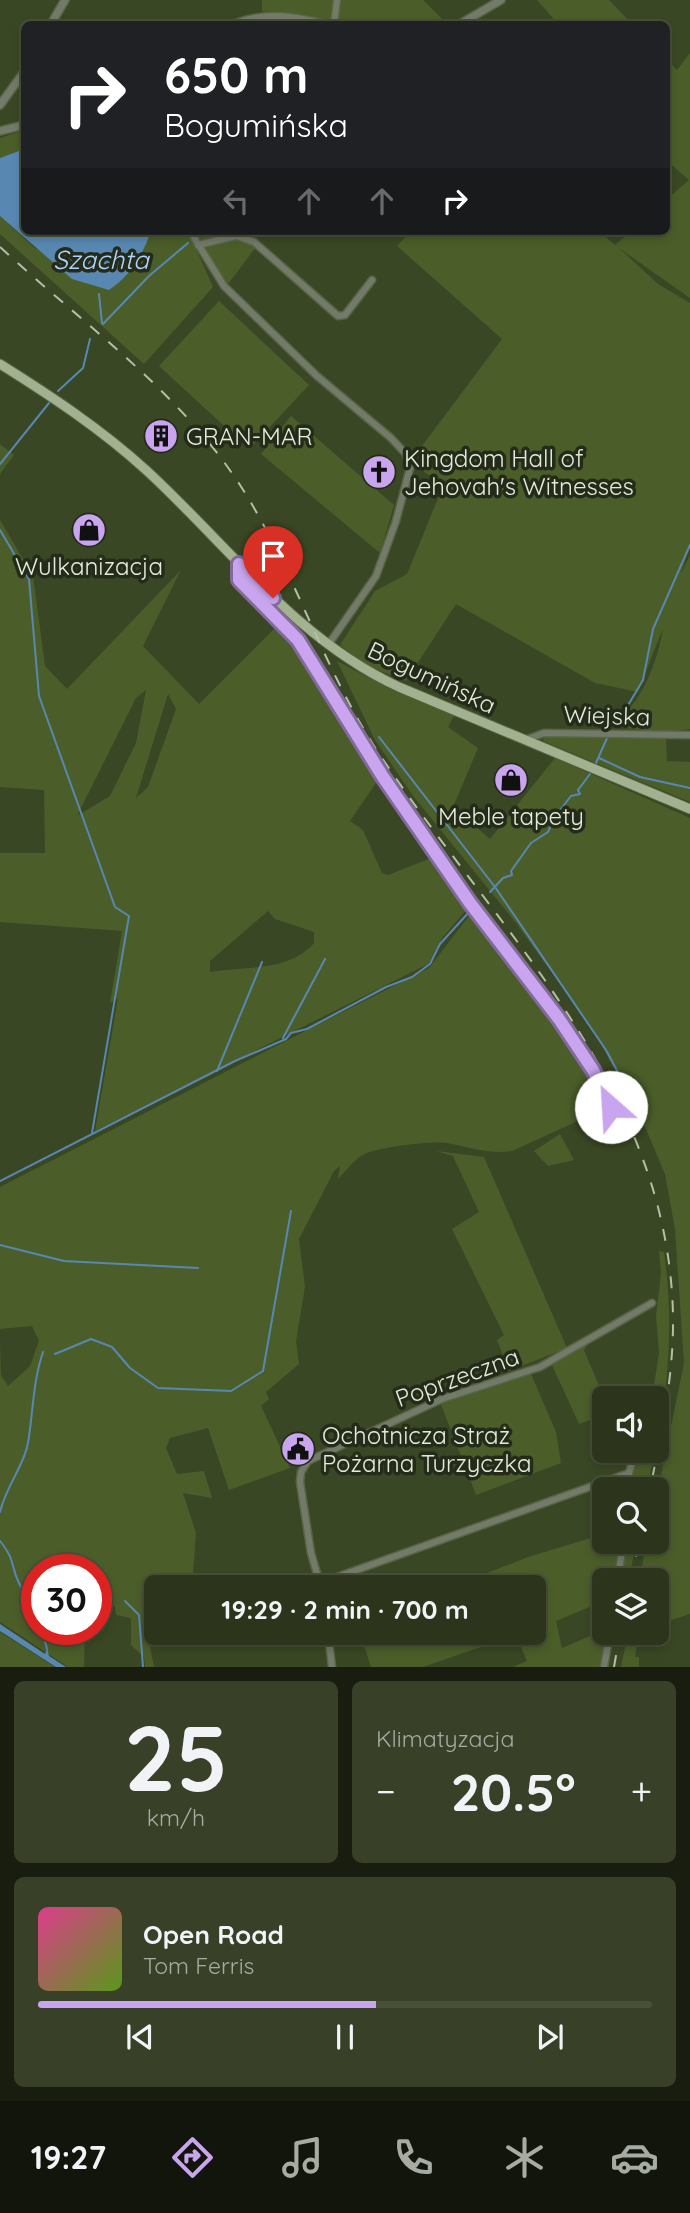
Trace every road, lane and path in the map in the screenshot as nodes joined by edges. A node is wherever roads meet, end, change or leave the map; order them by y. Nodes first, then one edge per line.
1 (65, 0) edge
2 (337, 0) edge
3 (501, 0) edge
4 (53, 21) edge
5 (244, 21) edge
6 (310, 21) edge
7 (334, 21) edge
8 (465, 21) edge
9 (21, 76) edge
10 (0, 105) edge
11 (21, 126) edge
12 (0, 131) edge
13 (193, 235) edge
14 (198, 245) junction
15 (372, 281) dead end
16 (0, 363) edge
17 (239, 564) junction
18 (328, 645) junction
19 (690, 735) edge
20 (525, 740) junction
21 (690, 809) edge
22 (611, 1107) dead end
23 (652, 1303) dead end
24 (632, 1463) edge
25 (629, 1473) junction
26 (629, 1477) edge
27 (318, 1575) edge
28 (348, 1575) edge
29 (329, 1645) edge
30 (608, 1645) edge
31 (332, 1667) edge
32 (604, 1667) edge

1 - 4 street
2 - 7 street
3 - 8 street
5 - 6 street
9 - 10 street
11 - 12 street
13 - 14 street, Bogumińska
14 - 15 street
14 - 18 street, Bogumińska
16 - 17 main road, Bogumińska
17 - 18 main road, Bogumińska
17 - 22 street
18 - 20 main road, Bogumińska
19 - 20 street, Wiejska
20 - 21 main road, Bogumińska
23 - 27 street, Poprzeczna
24 - 25 street
25 - 26 street
25 - 28 street, Poprzeczna
29 - 31 street
30 - 32 street

